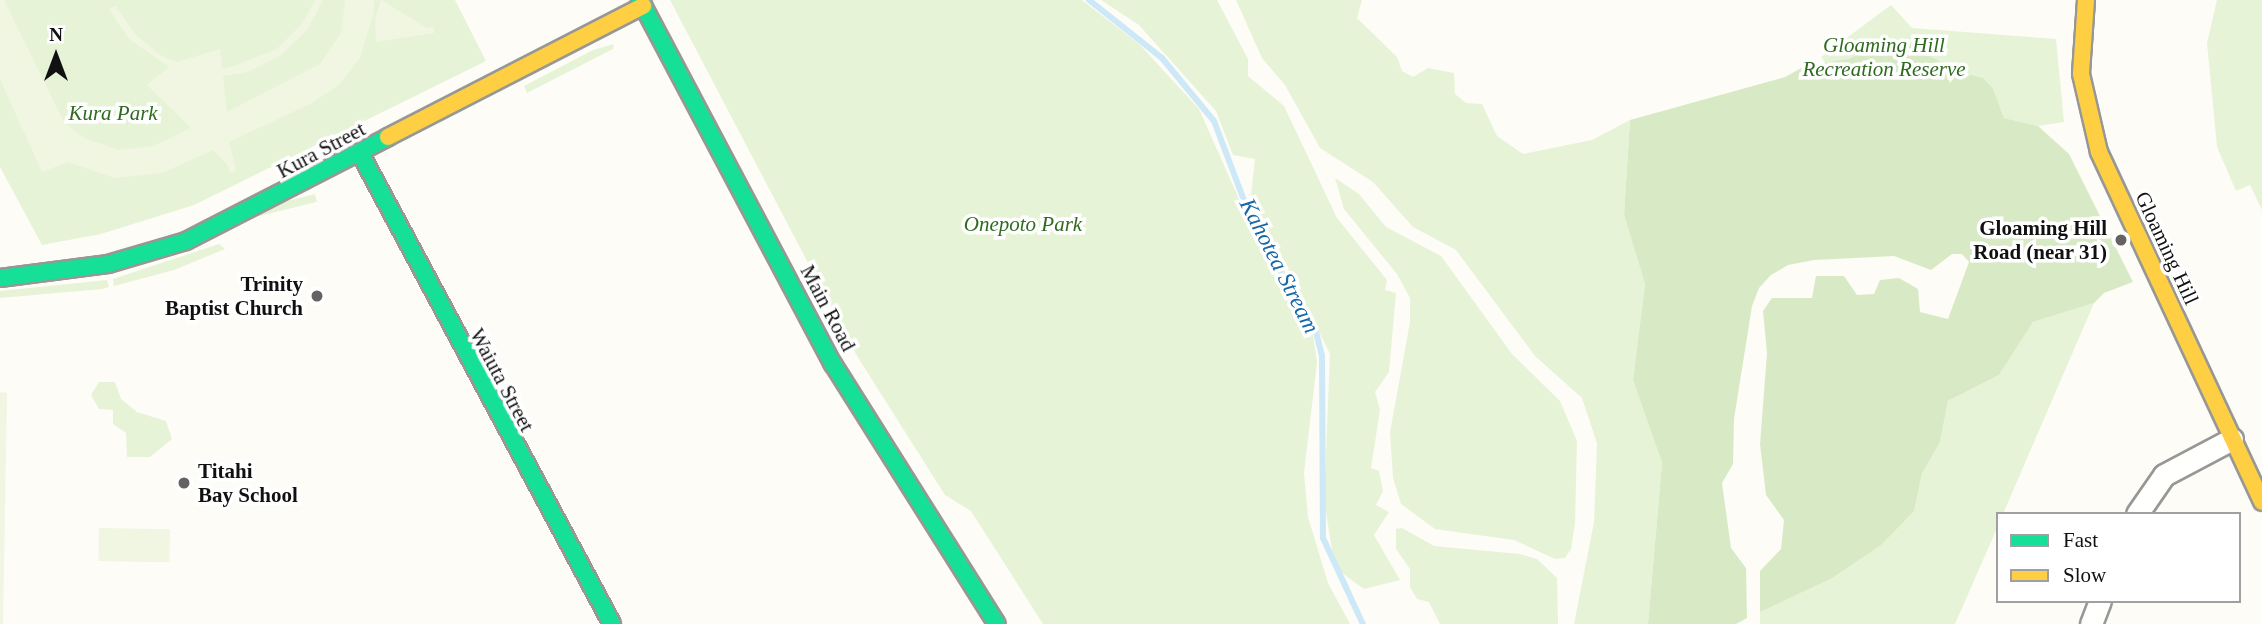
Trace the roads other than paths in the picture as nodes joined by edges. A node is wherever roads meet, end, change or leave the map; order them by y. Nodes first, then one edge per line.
1 (2086, 0) edge
2 (642, 3) edge
3 (360, 153) junction
4 (0, 278) edge
5 (2232, 439) junction
6 (2262, 502) edge
7 (2138, 512) edge
8 (2099, 603) edge
9 (611, 624) edge
10 (997, 624) edge
11 (2091, 624) edge

1 - 5 street, Gloaming Hill
2 - 3 street, Kura Street
2 - 10 street, Main Road
3 - 4 street, Kura Street
3 - 9 street, Waiuta Street
5 - 6 street, Gloaming Hill
5 - 7 street
8 - 11 street

